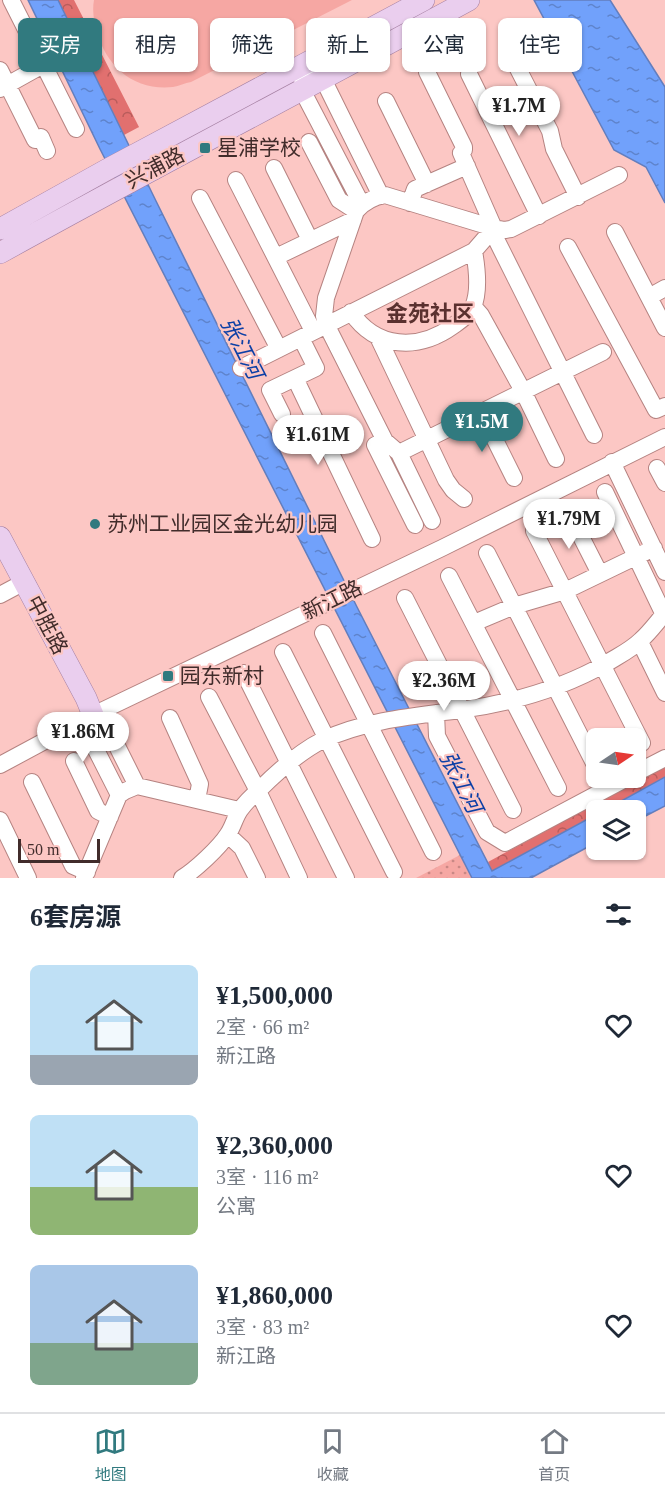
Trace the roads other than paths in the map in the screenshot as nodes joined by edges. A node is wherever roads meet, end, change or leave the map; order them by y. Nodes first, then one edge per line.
1 (11, 0) edge
2 (424, 0) edge
3 (468, 0) edge
4 (20, 18) edge
5 (303, 66) junction
6 (25, 72) edge
7 (47, 72) edge
8 (427, 72) dead end
9 (520, 72) edge
10 (469, 74) dead end
11 (323, 79) junction
12 (2, 81) edge
13 (302, 90) junction
14 (386, 101) dead end
15 (76, 129) dead end
16 (309, 141) dead end
17 (47, 151) dead end
18 (142, 163) junction
19 (467, 166) junction
20 (274, 168) dead end
21 (619, 175) dead end
22 (111, 180) junction
23 (236, 180) dead end
24 (427, 184) junction
25 (381, 196) junction
26 (578, 197) junction
27 (200, 198) dead end
28 (410, 203) junction
29 (357, 212) junction
30 (538, 216) junction
31 (494, 228) junction
32 (0, 229) edge
33 (615, 232) dead end
34 (310, 240) junction
35 (568, 247) dead end
36 (474, 251) junction
37 (0, 253) edge
38 (276, 257) junction
39 (665, 288) edge
40 (649, 297) junction
41 (473, 306) junction
42 (351, 312) junction
43 (665, 328) edge
44 (313, 331) junction
45 (378, 337) junction
46 (279, 349) junction
47 (603, 352) dead end
48 (241, 368) dead end
49 (562, 372) junction
50 (295, 378) junction
51 (523, 392) junction
52 (665, 405) edge
53 (481, 412) junction
54 (282, 414) dead end
55 (594, 435) dead end
56 (665, 437) edge
57 (427, 439) junction
58 (385, 441) junction
59 (399, 453) junction
60 (556, 459) dead end
61 (612, 462) junction
62 (514, 478) dead end
63 (605, 492) dead end
64 (464, 499) dead end
65 (568, 510) dead end
66 (432, 521) dead end
67 (415, 525) dead end
68 (534, 531) dead end
69 (0, 537) edge
70 (372, 538) dead end
71 (658, 549) edge
72 (487, 553) dead end
73 (637, 556) junction
74 (0, 559) edge
75 (665, 572) edge
76 (600, 574) junction
77 (449, 576) dead end
78 (8, 591) edge
79 (565, 591) junction
80 (405, 598) dead end
81 (514, 606) junction
82 (664, 614) edge
83 (474, 623) junction
84 (323, 633) dead end
85 (640, 642) junction
86 (283, 652) dead end
87 (603, 665) junction
88 (244, 673) dead end
89 (556, 688) junction
90 (665, 693) edge
91 (209, 697) dead end
92 (513, 701) junction
93 (462, 710) junction
94 (436, 713) junction
95 (89, 717) junction
96 (170, 718) dead end
97 (369, 724) junction
98 (634, 728) edge
99 (327, 738) junction
100 (586, 747) edge
101 (665, 758) edge
102 (74, 761) dead end
103 (289, 762) junction
104 (0, 765) edge
105 (646, 768) edge
106 (32, 782) dead end
107 (137, 786) junction
108 (558, 788) dead end
109 (608, 788) edge
110 (258, 791) junction
111 (119, 795) junction
112 (197, 800) junction
113 (239, 810) junction
114 (513, 810) dead end
115 (110, 817) junction
116 (0, 820) edge
117 (228, 834) junction
118 (434, 852) dead end
119 (394, 872) dead end
120 (86, 875) edge
121 (187, 876) edge
122 (28, 878) edge
123 (257, 878) edge
124 (298, 878) edge
125 (346, 878) edge

1 - 4 street
2 - 5 main road, 兴浦路
3 - 11 main road, 兴浦路
5 - 11 street
5 - 13 street
5 - 18 main road, 兴浦路
6 - 12 street
7 - 15 street
8 - 19 street
9 - 26 street
10 - 30 street
11 - 13 main road, 兴浦路
11 - 25 street
12 - 17 street
13 - 18 main road, 兴浦路
13 - 29 street
14 - 24 street
16 - 29 street
18 - 22 main road, 兴浦路
19 - 24 street
19 - 31 street
20 - 34 street
21 - 26 street
22 - 32 main road, 兴浦路
22 - 37 main road, 兴浦路
23 - 38 street
24 - 28 street
25 - 28 street
25 - 29 street
26 - 30 street
27 - 46 street
28 - 31 street
29 - 34 street
29 - 44 street
30 - 31 street
31 - 36 street
31 - 49 street
33 - 40 street
34 - 38 street
35 - 52 street
36 - 41 street
36 - 42 street
38 - 44 street
39 - 40 street
40 - 43 street
41 - 45 street
41 - 51 street
42 - 44 street
42 - 45 street
44 - 46 street
44 - 50 street
44 - 58 street
45 - 57 street
46 - 48 street
47 - 49 street
49 - 51 street
49 - 55 street
50 - 54 street
50 - 70 street
51 - 53 street
51 - 60 street
53 - 57 street
53 - 62 street
56 - 61 street, 新江路
57 - 59 street
57 - 64 street
58 - 59 street
58 - 67 street
59 - 66 street
61 - 71 street
61 - 95 street, 新江路
63 - 73 street
65 - 76 street
68 - 79 street
69 - 95 main road, 中胜路
71 - 73 street
71 - 75 street
72 - 81 street
73 - 76 street
73 - 82 street
74 - 78 main road, 中胜路
76 - 79 street
77 - 83 street
78 - 95 main road, 中胜路
79 - 81 street
79 - 87 street
80 - 93 street
81 - 83 street
81 - 89 street
82 - 85 street
83 - 92 street
84 - 97 street
85 - 87 street
85 - 90 street
86 - 99 street
87 - 89 street
87 - 98 street
88 - 103 street
89 - 92 street
89 - 100 street
91 - 110 street
92 - 93 street
92 - 108 street
93 - 94 street
93 - 114 street
94 - 97 street
94 - 109 street
95 - 104 street, 新江路
95 - 107 street
95 - 111 street
96 - 112 street
97 - 99 street
97 - 118 street
99 - 103 street
99 - 119 street
101 - 105 street
102 - 115 street
103 - 110 street
103 - 125 street
106 - 120 street
107 - 111 street
107 - 112 street
110 - 113 street
110 - 124 street
111 - 115 street
112 - 113 street
113 - 117 street
115 - 120 street
116 - 122 street
117 - 121 street
117 - 123 street

